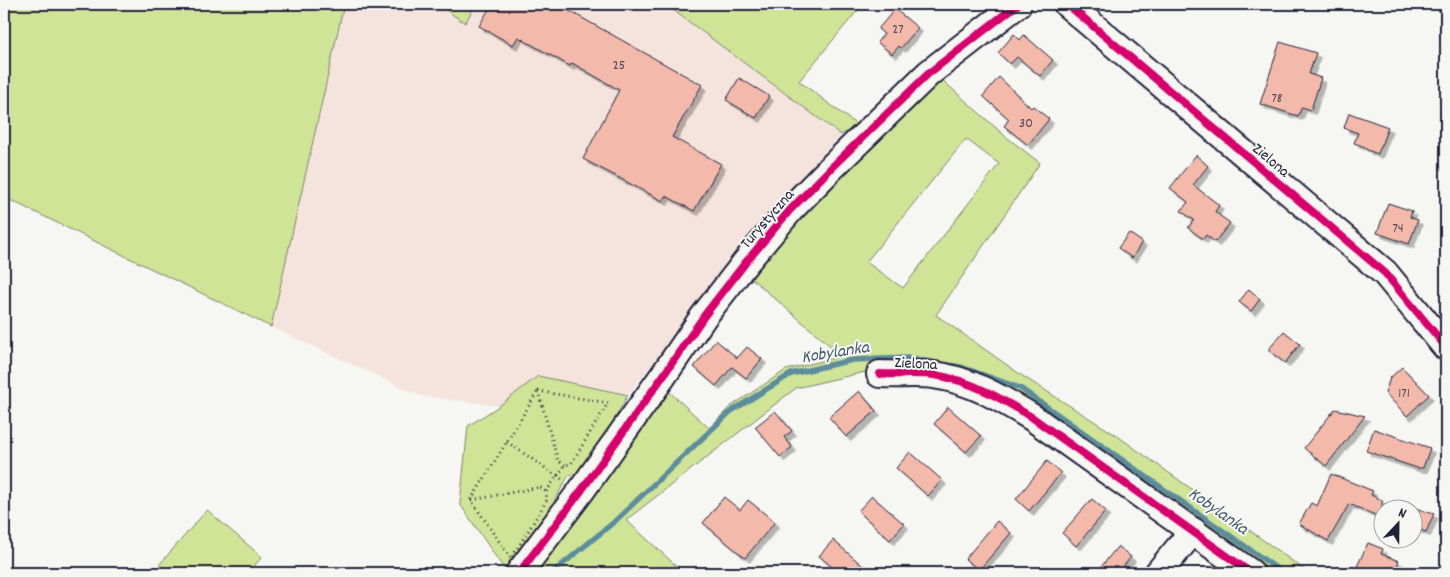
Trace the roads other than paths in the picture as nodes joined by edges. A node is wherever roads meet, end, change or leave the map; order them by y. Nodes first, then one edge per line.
1 (1018, 4) edge
2 (1067, 4) edge
3 (1446, 347) edge
4 (880, 374) dead end
5 (1194, 531) junction
6 (518, 573) edge
7 (1158, 573) edge
8 (1251, 573) edge

1 - 6 street, Turystyczna
2 - 3 street, Zielona
4 - 5 street, Zielona
5 - 7 street
5 - 8 street, Zielona

